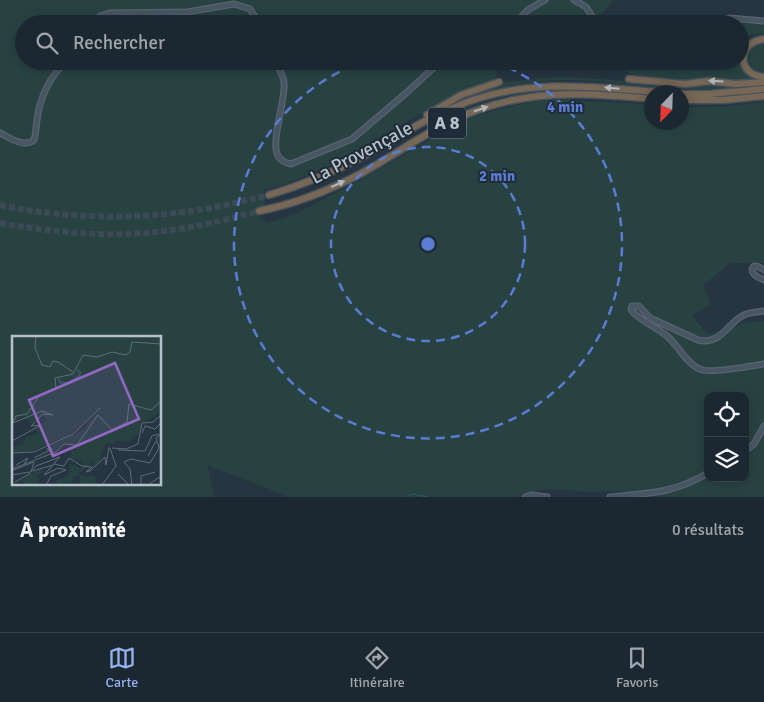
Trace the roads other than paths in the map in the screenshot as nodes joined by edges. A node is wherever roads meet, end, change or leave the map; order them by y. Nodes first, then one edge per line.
1 (545, 0) edge
2 (574, 0) edge
3 (104, 15) edge
4 (254, 15) edge
5 (523, 15) edge
6 (591, 15) edge
7 (749, 20) edge
8 (764, 21) edge
9 (764, 39) edge
10 (749, 45) edge
11 (58, 70) edge
12 (280, 70) edge
13 (431, 70) edge
14 (747, 70) edge
15 (764, 77) edge
16 (629, 79) dead end
17 (499, 82) dead end
18 (764, 82) edge
19 (764, 89) edge
20 (644, 91) edge
21 (689, 94) edge
22 (764, 96) edge
23 (644, 98) edge
24 (689, 100) edge
25 (0, 133) edge
26 (390, 140) junction
27 (269, 195) tunnel mouth
28 (259, 212) tunnel mouth
29 (764, 270) edge
30 (764, 280) edge
31 (764, 311) edge
32 (764, 364) edge
33 (764, 426) edge
34 (749, 448) edge
35 (704, 475) edge
36 (525, 497) edge
37 (547, 497) edge
38 (610, 497) edge

1 - 5 main road
2 - 6 main road
3 - 4 main road
7 - 8 main road
9 - 10 highway
11 - 25 main road
12 - 13 main road
14 - 15 highway
18 -> 16 highway
17 - 26 highway
19 - 21 highway
20 -> 26 highway, La Provençale / A 8
22 - 24 highway
28 -> 23 highway, La Provençale / A 8
26 - 27 highway, La Provençale / A 8
29 - 30 main road
31 - 32 main road
33 - 34 main road
35 - 38 main road
36 - 37 main road

